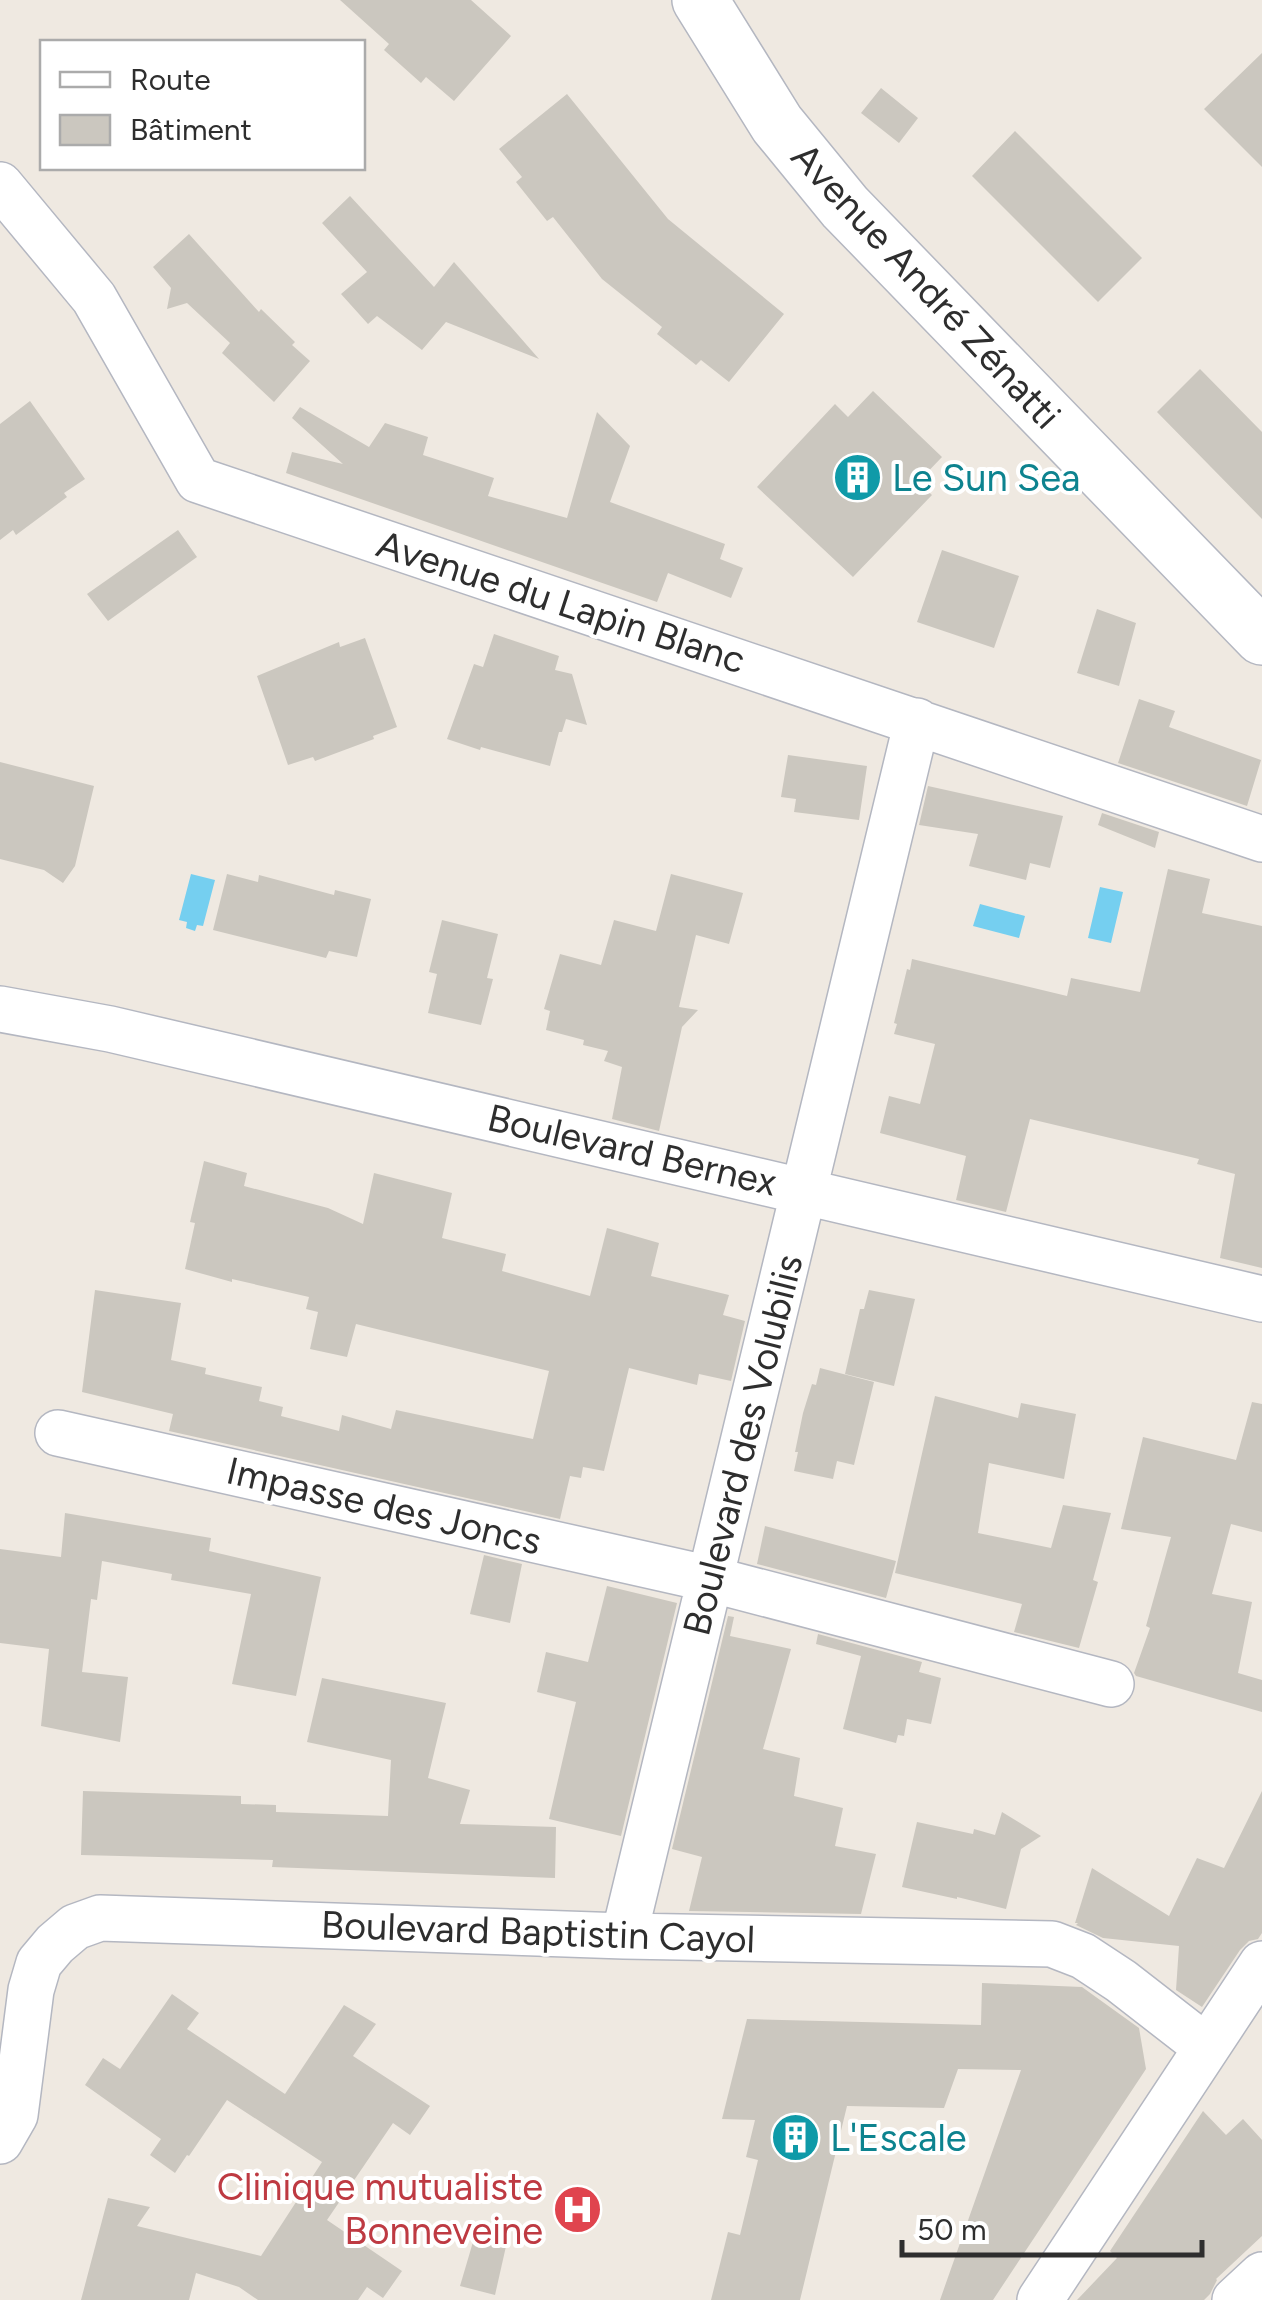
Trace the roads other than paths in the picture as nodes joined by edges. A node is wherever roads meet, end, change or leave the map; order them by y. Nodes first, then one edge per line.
1 (700, 0) edge
2 (0, 184) edge
3 (1262, 638) edge
4 (918, 721) junction
5 (1262, 838) edge
6 (0, 1009) edge
7 (805, 1191) junction
8 (1262, 1299) edge
9 (58, 1433) dead end
10 (710, 1580) junction
11 (1111, 1684) dead end
12 (624, 1936) junction
13 (1262, 1964) edge
14 (1206, 2047) junction
15 (0, 2141) edge
16 (1040, 2300) edge

1 - 3 street, Avenue André Zénatti
2 - 4 street, Avenue du Lapin Blanc
4 - 5 street, Avenue du Lapin Blanc
4 - 7 street, Boulevard des Volubilis
6 - 7 street, Boulevard Bernex
7 - 8 street, Boulevard Bernex
7 - 10 street, Boulevard des Volubilis
9 - 10 street, Impasse des Joncs
10 - 11 street, Impasse des Joncs
10 - 12 street, Boulevard des Volubilis
12 - 14 street, Boulevard Baptistin Cayol
12 - 15 street, Boulevard Baptistin Cayol
13 - 14 street
14 - 16 street

